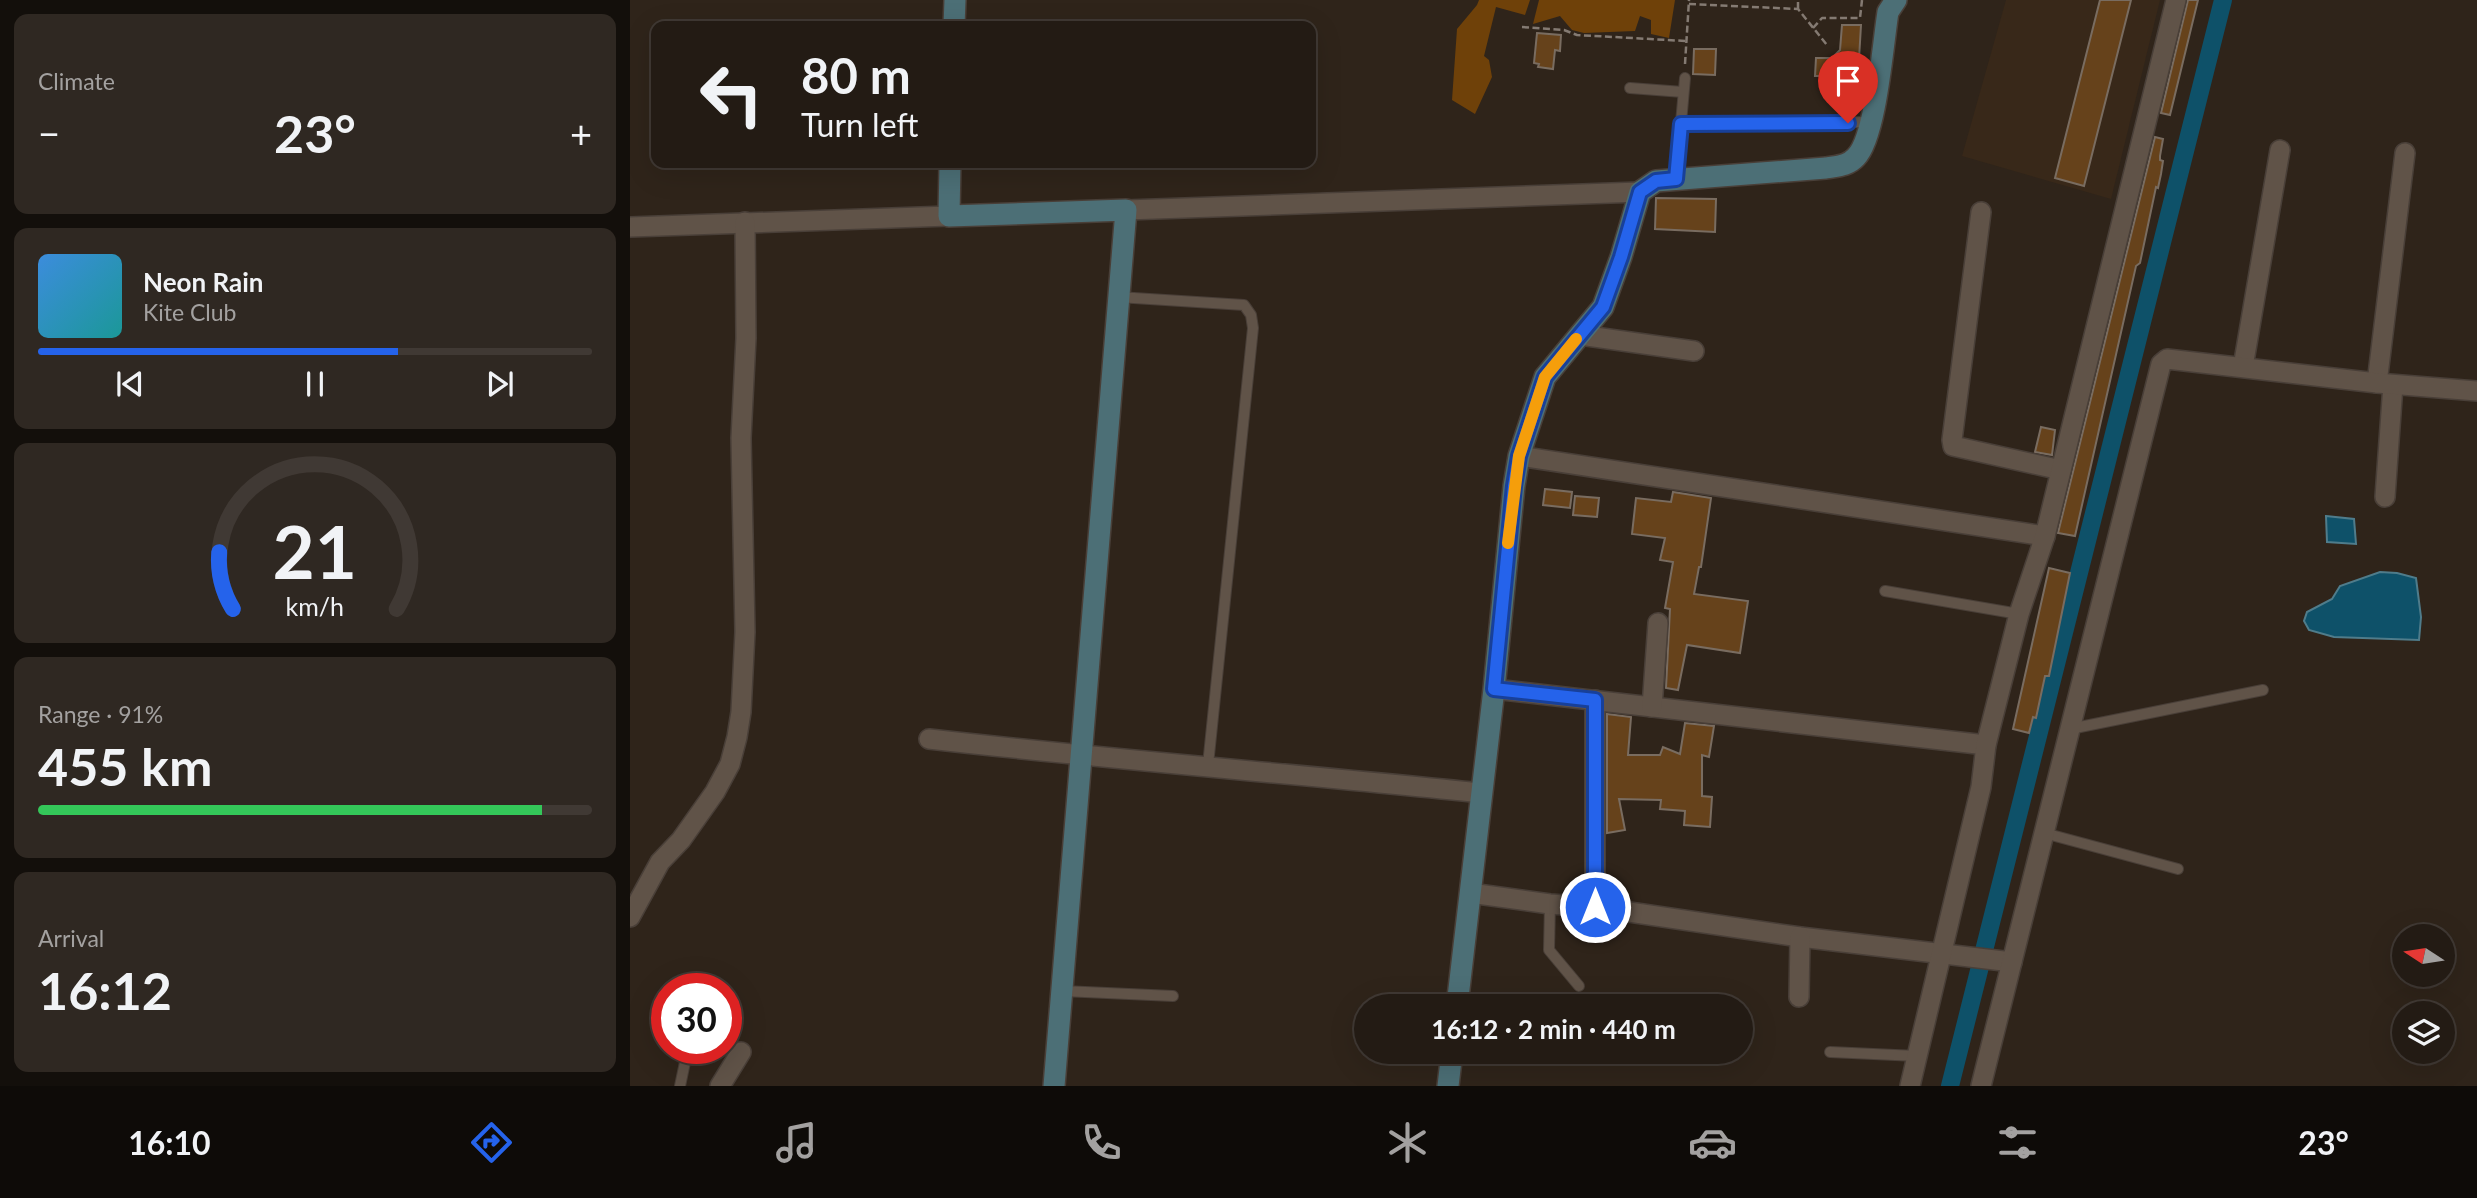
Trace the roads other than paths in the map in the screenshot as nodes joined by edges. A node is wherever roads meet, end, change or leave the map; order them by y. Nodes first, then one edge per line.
1 (954, 0) edge
2 (1895, 0) edge
3 (2176, 0) edge
4 (954, 21) edge
5 (1685, 78) road end
6 (1630, 88) dead end
7 (1683, 92) junction
8 (1872, 122) junction
9 (1681, 124) junction
10 (2280, 150) dead end
11 (2405, 153) dead end
12 (950, 168) edge
13 (1676, 179) junction
14 (1640, 192) junction
15 (1126, 210) junction
16 (1981, 212) dead end
17 (949, 216) junction
18 (745, 222) junction
19 (630, 227) edge
20 (1118, 297) junction
21 (1580, 335) junction
22 (1694, 351) dead end
23 (2243, 367) junction
24 (2385, 384) junction
25 (2477, 391) edge
26 (1519, 456) junction
27 (2061, 470) junction
28 (2385, 497) dead end
29 (2045, 536) junction
30 (1885, 591) dead end
31 (2020, 614) junction
32 (1658, 622) dead end
33 (1494, 689) junction
34 (2263, 690) dead end
35 (1595, 700) junction
36 (1652, 707) junction
37 (2070, 729) junction
38 (929, 739) dead end
39 (1986, 745) junction
40 (1082, 756) junction
41 (1208, 765) junction
42 (1482, 793) junction
43 (2044, 833) junction
44 (2178, 869) dead end
45 (1470, 892) junction
46 (1549, 904) junction
47 (1595, 907) junction
48 (630, 917) edge
49 (1800, 937) junction
50 (1951, 954) junction
51 (2004, 962) junction
52 (1579, 986) dead end
53 (1063, 990) junction
54 (1458, 994) edge
55 (1173, 996) dead end
56 (1799, 997) dead end
57 (1830, 1052) dead end
58 (1917, 1056) junction
59 (685, 1064) edge
60 (734, 1064) edge
61 (1451, 1064) edge
62 (680, 1086) edge
63 (720, 1086) edge
64 (1054, 1086) edge
65 (1448, 1086) edge
66 (1910, 1086) edge
67 (1981, 1086) edge

1 - 4 street
2 - 8 street
3 - 27 street
5 - 7 lane
6 - 7 lane
7 - 9 lane
8 - 9 lane
8 - 13 street
9 - 13 lane
10 - 23 street
11 - 24 street
12 - 17 street
13 - 14 street
14 - 15 street
14 - 21 street
15 - 17 street
15 - 20 street
16 - 27 street
17 - 18 street
18 - 19 street
18 - 48 street
20 - 40 street
20 - 41 lane
21 - 22 street
21 - 26 street
23 - 24 street
23 - 37 street
24 - 25 street
24 - 28 street
26 - 29 street
26 - 33 street
27 - 29 street
29 - 31 street
30 - 31 lane
31 - 39 street
32 - 36 street
33 - 35 street
33 - 42 street
34 - 37 lane
35 - 36 street
35 - 47 street
36 - 39 street
37 - 43 street
38 - 40 street
39 - 50 street
40 - 41 street
40 - 53 street
41 - 42 street
42 - 45 street
43 - 44 lane
43 - 51 street
45 - 46 street
45 - 54 street
46 - 47 street
46 - 52 lane
47 - 49 street
49 - 50 street
49 - 56 street
50 - 51 street
50 - 58 street
51 - 67 street
53 - 55 lane
53 - 64 street
57 - 58 lane
58 - 66 street
59 - 62 lane
60 - 63 street
61 - 65 street

